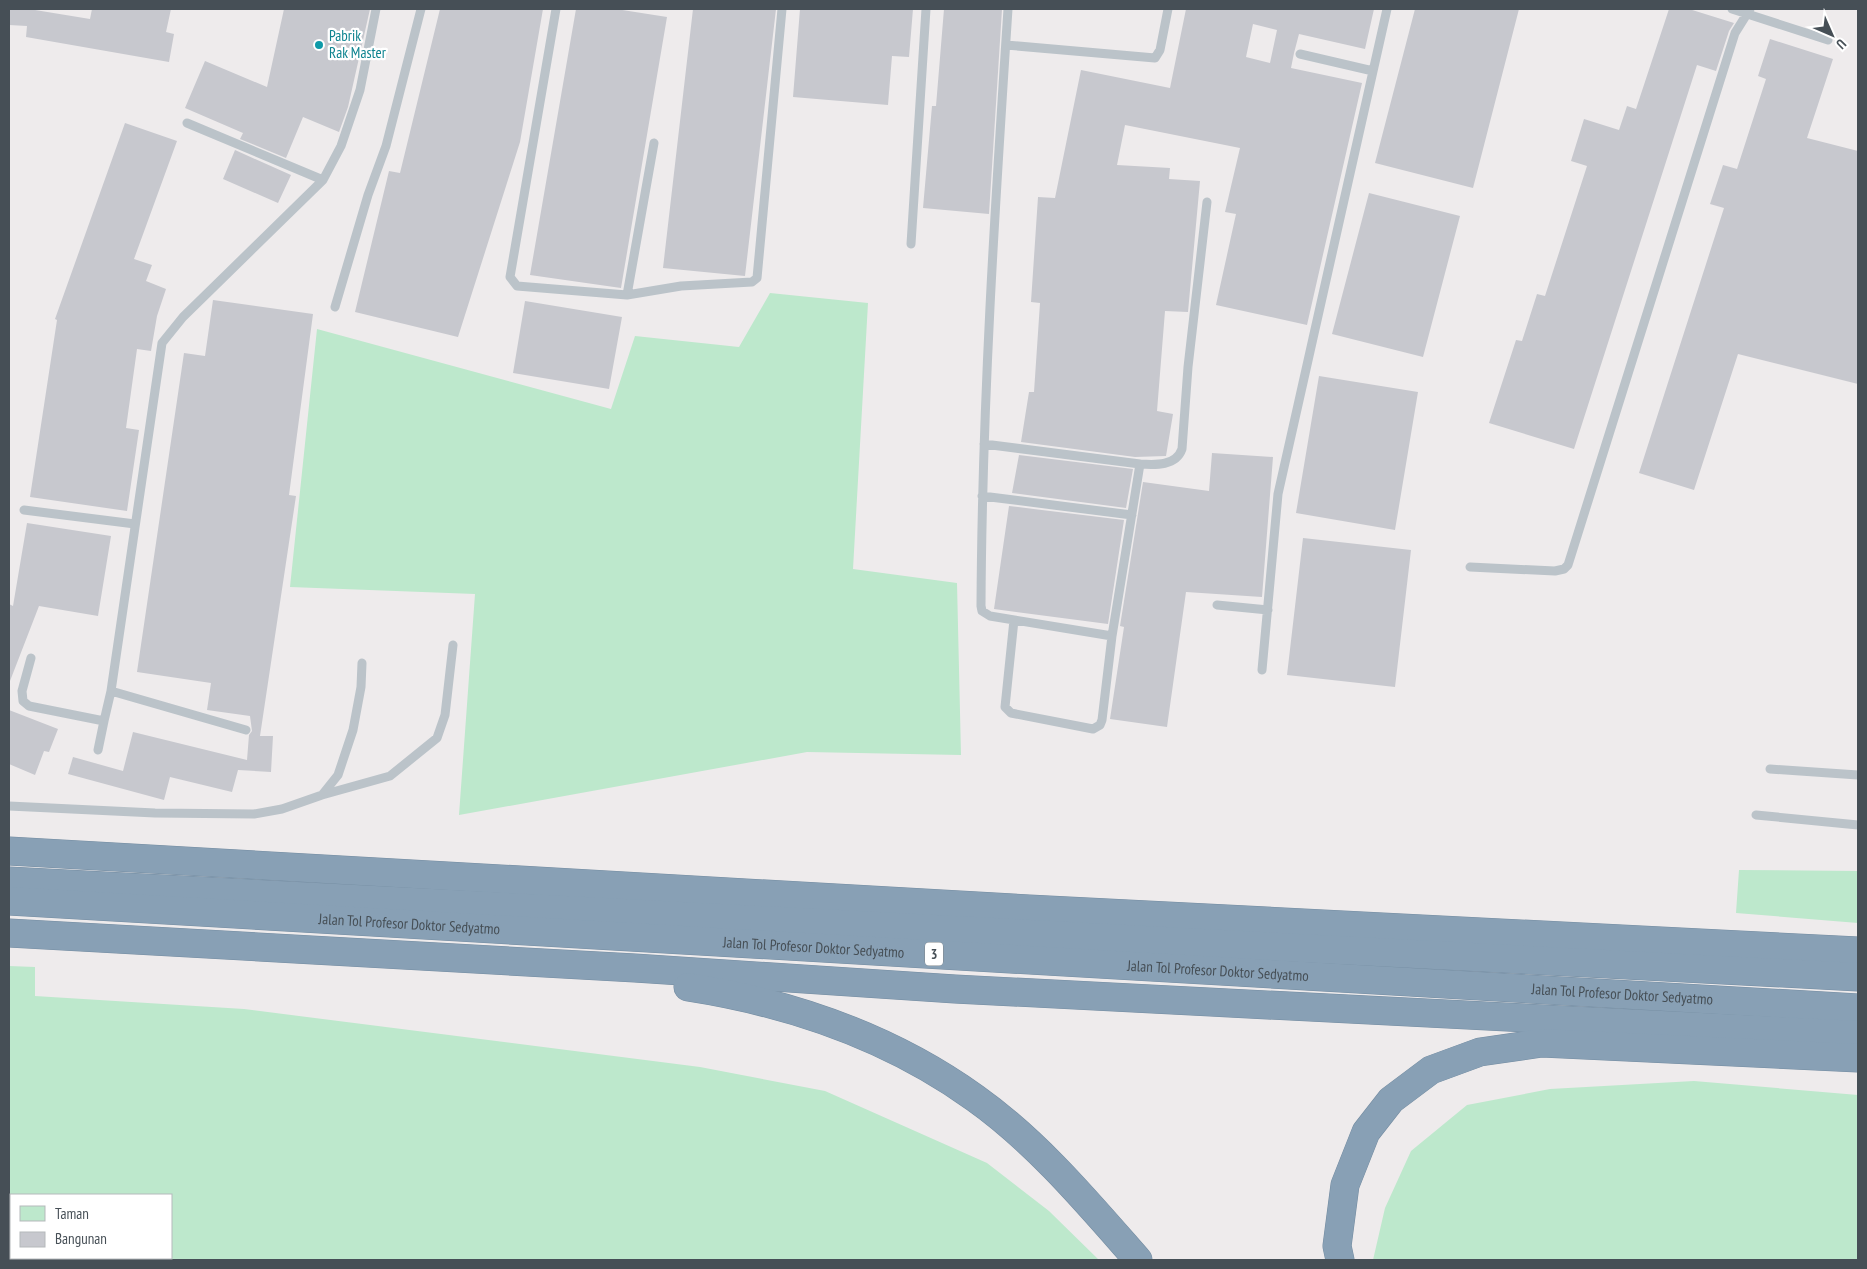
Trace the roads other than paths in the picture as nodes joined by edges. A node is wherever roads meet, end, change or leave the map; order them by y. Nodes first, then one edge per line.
1 (376, 9) edge
2 (421, 9) edge
3 (556, 9) edge
4 (782, 9) edge
5 (926, 9) edge
6 (1008, 9) edge
7 (1168, 9) edge
8 (1387, 9) edge
9 (1733, 9) edge
10 (1749, 12) edge
11 (1735, 33) junction
12 (1828, 40) dead end
13 (1006, 45) junction
14 (1300, 54) dead end
15 (1373, 71) junction
16 (187, 123) dead end
17 (654, 143) dead end
18 (323, 180) junction
19 (1208, 202) dead end
20 (911, 244) dead end
21 (627, 295) junction
22 (335, 307) dead end
23 (984, 444) junction
24 (1140, 464) junction
25 (982, 496) junction
26 (24, 510) dead end
27 (1132, 515) junction
28 (135, 524) junction
29 (1470, 567) dead end
30 (1217, 605) dead end
31 (1268, 610) junction
32 (1014, 620) junction
33 (1112, 636) junction
34 (453, 645) dead end
35 (31, 658) dead end
36 (362, 663) dead end
37 (1262, 670) dead end
38 (111, 691) junction
39 (104, 721) junction
40 (246, 730) dead end
41 (98, 750) dead end
42 (1770, 769) dead end
43 (1858, 775) edge
44 (322, 795) junction
45 (9, 806) edge
46 (1756, 815) dead end
47 (1858, 825) edge
48 (9, 851) edge
49 (9, 881) edge
50 (9, 901) edge
51 (14, 933) edge
52 (1858, 951) edge
53 (1858, 977) edge
54 (1858, 1008) edge
55 (1858, 1034) edge
56 (1858, 1058) edge
57 (1138, 1260) edge
58 (1340, 1260) edge

1 - 18 lane
2 - 22 lane
3 - 21 lane
4 - 21 lane
5 - 20 lane
6 - 13 lane
7 - 13 lane
8 - 15 lane
9 - 10 lane
9 - 11 lane
10 - 11 lane
10 - 12 lane
11 - 29 lane
13 - 23 lane
14 - 15 lane
15 - 31 lane
16 - 18 lane
17 - 21 lane
18 - 28 lane
19 - 24 lane
23 - 24 lane
23 - 25 lane
24 - 27 lane
25 - 27 lane
25 - 32 lane
26 - 28 lane
27 - 33 lane
28 - 38 lane
30 - 31 lane
31 - 37 lane
32 - 33 lane
32 - 33 lane
34 - 44 lane
35 - 39 lane
36 - 44 lane
38 - 39 lane
38 - 40 lane
39 - 41 lane
42 - 43 lane
44 - 45 lane
46 - 47 lane
48 - 52 highway
49 - 53 highway, Jalan Tol Profesor Doktor Sedyatmo / 3
50 - 54 highway, Jalan Tol Profesor Doktor Sedyatmo / 3
51 - 55 highway, Jalan Tol Profesor Doktor Sedyatmo / 3
51 - 57 highway
56 - 58 highway

